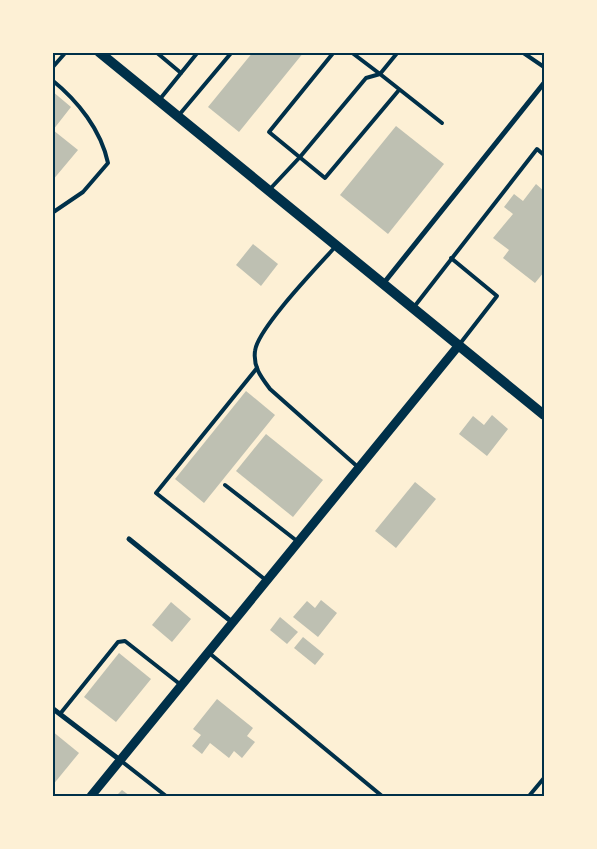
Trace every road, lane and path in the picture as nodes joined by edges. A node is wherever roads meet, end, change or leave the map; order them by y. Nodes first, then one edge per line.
1 (66, 52) edge
2 (99, 52) edge
3 (156, 52) edge
4 (198, 52) edge
5 (232, 52) edge
6 (334, 52) edge
7 (352, 52) edge
8 (398, 52) edge
9 (522, 52) edge
10 (544, 67) edge
11 (52, 68) edge
12 (181, 73) junction
13 (380, 74) junction
14 (52, 80) edge
15 (544, 83) edge
16 (399, 90) junction
17 (158, 101) junction
18 (178, 117) junction
19 (442, 123) dead end
20 (544, 155) edge
21 (300, 157) junction
22 (268, 190) junction
23 (52, 213) edge
24 (336, 246) junction
25 (450, 258) junction
26 (384, 284) junction
27 (413, 308) junction
28 (459, 345) junction
29 (257, 368) junction
30 (544, 415) edge
31 (359, 468) junction
32 (225, 485) dead end
33 (129, 539) dead end
34 (299, 542) junction
35 (267, 581) junction
36 (232, 622) junction
37 (208, 652) junction
38 (181, 685) junction
39 (52, 708) edge
40 (60, 714) junction
41 (120, 760) junction
42 (544, 778) edge
43 (91, 796) edge
44 (166, 796) edge
45 (382, 796) edge
46 (530, 796) edge

1 - 11 lane
2 - 17 main road
3 - 12 lane
4 - 12 lane
5 - 18 lane
6 - 21 lane
7 - 13 lane
8 - 13 lane
9 - 10 lane
12 - 17 lane
13 - 16 lane
13 - 21 lane
14 - 23 lane
15 - 26 street
16 - 19 lane
16 - 21 lane
17 - 18 main road
18 - 22 main road
20 - 25 lane
21 - 22 lane
22 - 24 main road
24 - 26 main road
24 - 29 lane
25 - 27 lane
25 - 28 lane
26 - 27 main road
27 - 28 main road
28 - 30 main road
28 - 31 street
29 - 31 lane
29 - 35 lane
31 - 34 street
32 - 34 lane
33 - 36 street
34 - 35 street
35 - 36 street
36 - 37 street
37 - 38 street
37 - 45 lane
38 - 40 lane
38 - 41 street
39 - 40 street
40 - 41 street
41 - 43 street
41 - 44 lane
42 - 46 lane

